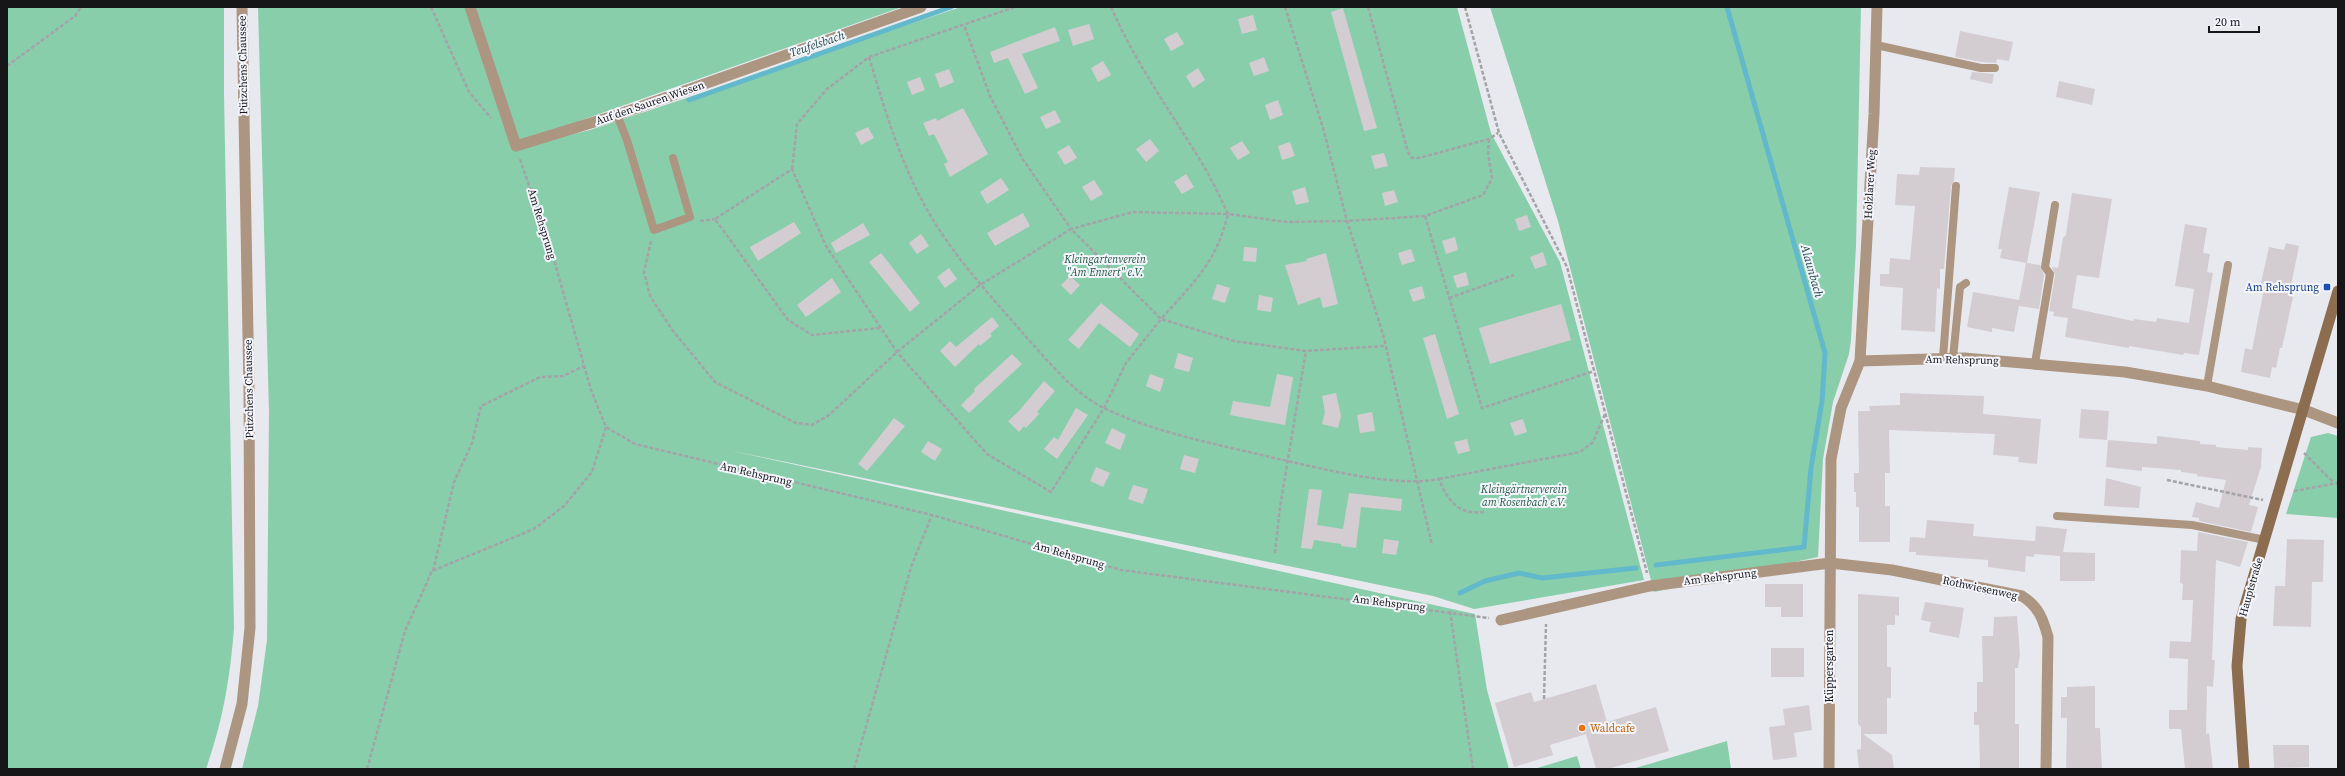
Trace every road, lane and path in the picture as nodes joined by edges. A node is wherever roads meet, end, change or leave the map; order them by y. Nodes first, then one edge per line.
1 (81, 7) edge
2 (242, 7) edge
3 (431, 7) edge
4 (470, 7) edge
5 (921, 7) edge
6 (1015, 7) edge
7 (1111, 7) edge
8 (1285, 7) edge
9 (1368, 7) edge
10 (1465, 7) edge
11 (1877, 7) edge
12 (964, 25) junction
13 (1876, 45) junction
14 (869, 57) junction
15 (7, 66) edge
16 (1995, 68) dead end
17 (617, 115) junction
18 (495, 122) dead end
19 (1498, 133) junction
20 (1488, 139) junction
21 (516, 146) junction
22 (673, 158) dead end
23 (792, 169) junction
24 (1956, 186) dead end
25 (2055, 205) dead end
26 (1228, 214) junction
27 (1425, 216) junction
28 (1347, 221) junction
29 (1071, 229) junction
30 (654, 230) junction
31 (2228, 265) dead end
32 (1514, 275) dead end
33 (1966, 283) dead end
34 (980, 285) junction
35 (2338, 291) edge
36 (1449, 298) junction
37 (1162, 319) junction
38 (880, 328) junction
39 (1385, 346) junction
40 (1306, 351) junction
41 (897, 352) junction
42 (1948, 358) junction
43 (1860, 362) junction
44 (2035, 363) junction
45 (584, 366) junction
46 (1594, 371) junction
47 (2207, 386) junction
48 (1104, 408) junction
49 (2304, 410) junction
50 (1605, 414) junction
51 (2338, 423) edge
52 (606, 427) junction
53 (2294, 442) junction
54 (1288, 461) junction
55 (1439, 479) junction
56 (2167, 480) dead end
57 (2333, 482) junction
58 (1417, 483) junction
59 (2338, 483) edge
60 (2278, 499) junction
61 (1484, 512) dead end
62 (932, 515) junction
63 (2057, 516) dead end
64 (2265, 540) junction
65 (1432, 546) dead end
66 (1275, 553) dead end
67 (1830, 563) junction
68 (432, 571) junction
69 (1650, 586) junction
70 (1546, 610) junction
71 (1450, 611) junction
72 (1501, 620) joint
73 (1544, 699) dead end
74 (225, 769) edge
75 (367, 769) edge
76 (854, 769) edge
77 (1473, 769) edge
78 (1829, 769) edge
79 (2046, 769) edge
80 (2244, 769) edge

1 - 15 path
2 - 74 street, Pützchens Chaussee
3 - 18 path
4 - 21 street
5 - 17 street, Auf den Sauren Wiesen
6 - 12 path
7 - 26 path
8 - 28 path
9 - 20 path
10 - 19 path
11 - 13 street, Holzlarer Weg
12 - 14 path
12 - 29 path
13 - 16 lane
13 - 43 street, Holzlarer Weg
14 - 23 path
14 - 34 path
17 - 21 street, Auf den Sauren Wiesen
17 - 30 lane
19 - 20 path
19 - 46 path
20 - 27 path
21 - 45 path, Am Rehsprung
22 - 30 lane
23 - 38 path
23 - 38 path
24 - 42 lane
25 - 44 lane
26 - 28 path
26 - 29 path
26 - 37 path
27 - 28 path
27 - 36 path
28 - 39 path
29 - 34 path
29 - 37 path
30 - 41 path
31 - 47 lane
32 - 36 path
33 - 42 lane
34 - 41 path
34 - 48 path
35 - 49 main road, Hauptstraße
36 - 46 path
37 - 40 path
37 - 48 path
38 - 41 path
39 - 40 path
39 - 58 path
40 - 54 path
41 - 48 path
42 - 43 street, Am Rehsprung
42 - 44 street, Am Rehsprung
43 - 67 street
44 - 47 street, Am Rehsprung
45 - 52 path, Am Rehsprung
45 - 68 path
46 - 50 path
47 - 49 street, Am Rehsprung
48 - 54 path
49 - 51 street, Am Rehsprung
49 - 53 main road, Hauptstraße
50 - 55 path
50 - 69 path
52 - 62 path, Am Rehsprung
52 - 68 path
53 - 57 path
53 - 60 main road, Hauptstraße
54 - 58 path
54 - 66 path
55 - 58 path
55 - 61 path
56 - 60 path
57 - 59 path
57 - 60 path
58 - 65 path
60 - 64 main road, Hauptstraße
62 - 71 path, Am Rehsprung
62 - 76 path
63 - 64 lane
64 - 80 main road, Hauptstraße
67 - 69 street, Am Rehsprung
67 - 78 street, Küppersgarten
67 - 79 street, Rothwiesenweg
68 - 75 path
69 - 70 street, Am Rehsprung
70 - 72 street, Am Rehsprung
70 - 73 path
71 - 72 path, Am Rehsprung
71 - 77 path

